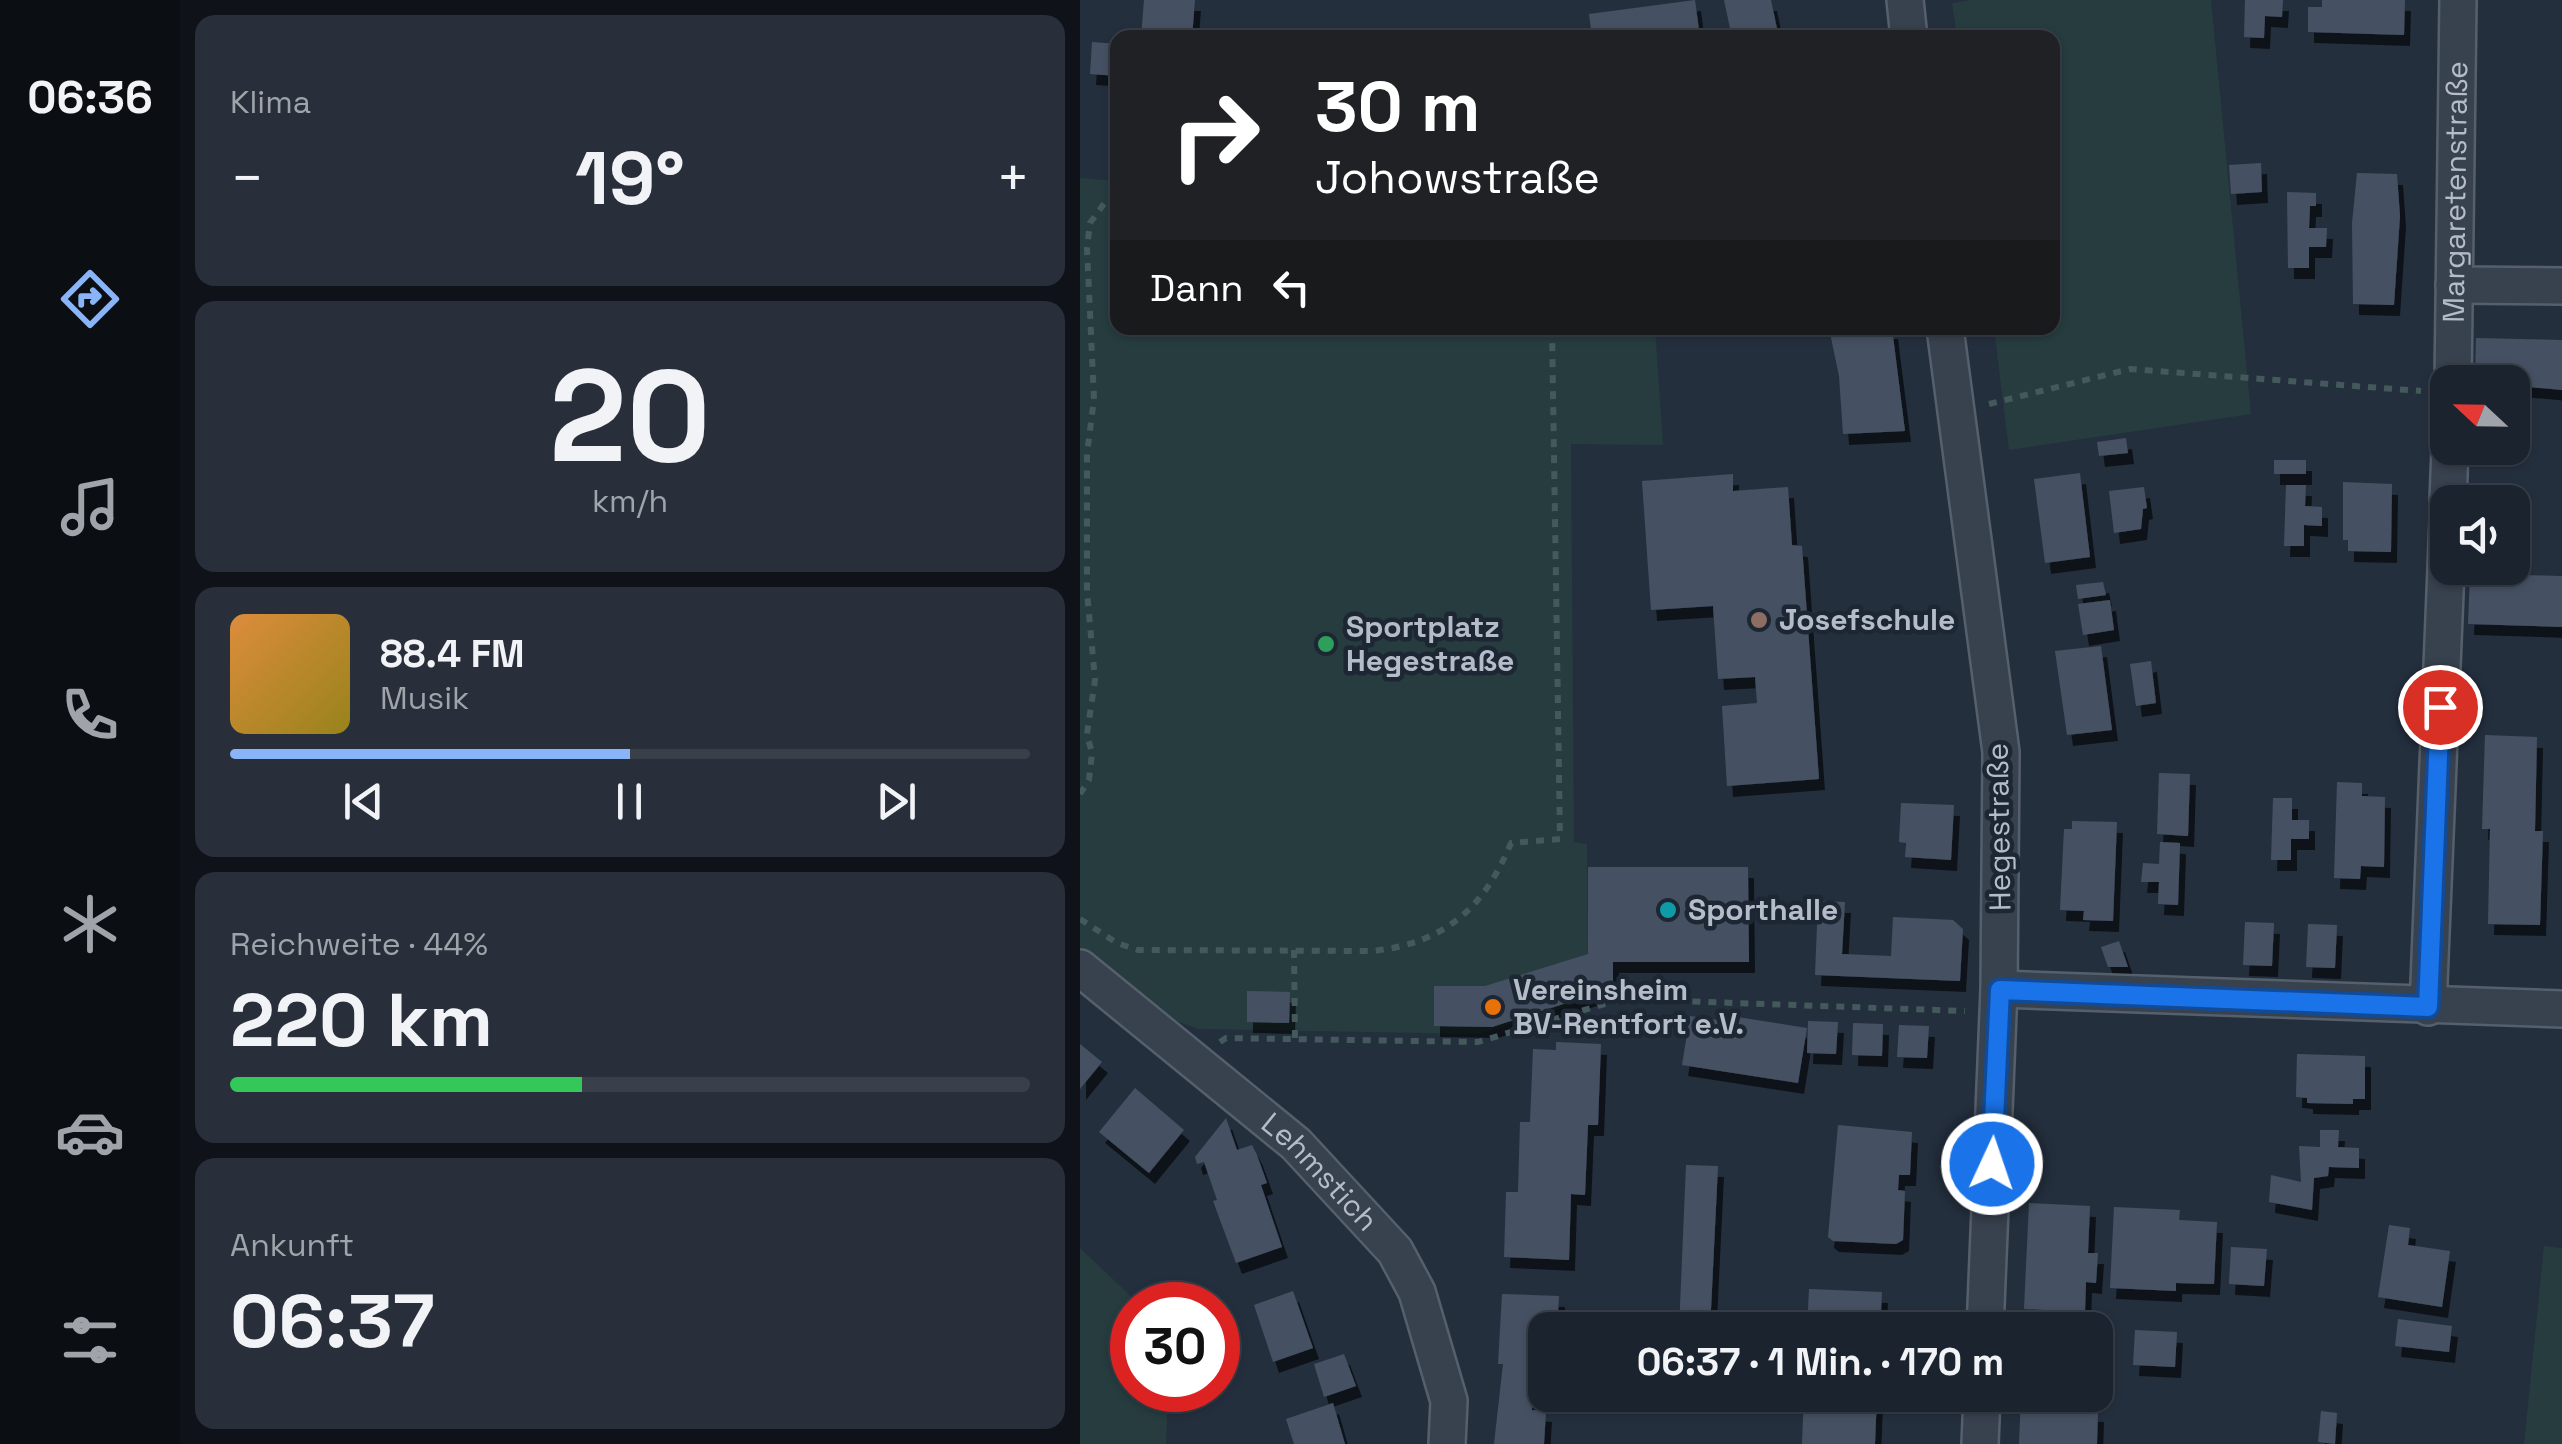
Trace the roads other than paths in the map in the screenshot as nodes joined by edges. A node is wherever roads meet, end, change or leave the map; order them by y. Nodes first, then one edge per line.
1 (1905, 0) edge
2 (2458, 0) edge
3 (1909, 30) edge
4 (2454, 285) junction
5 (2562, 286) edge
6 (1945, 335) edge
7 (2443, 365) edge
8 (2445, 585) edge
9 (1080, 968) edge
10 (1999, 1001) junction
11 (2428, 1007) junction
12 (2562, 1010) edge
13 (1986, 1312) edge
14 (1981, 1412) edge
15 (1447, 1444) edge
16 (1980, 1444) edge

1 - 3 street
2 - 4 street, Margaretenstraße
4 - 5 street
4 - 7 street, Margaretenstraße
6 - 10 street, Hegestraße
8 - 11 street
9 - 15 street, Lehmstich
10 - 11 street
10 - 13 street, Hegestraße
11 - 12 street
14 - 16 street

